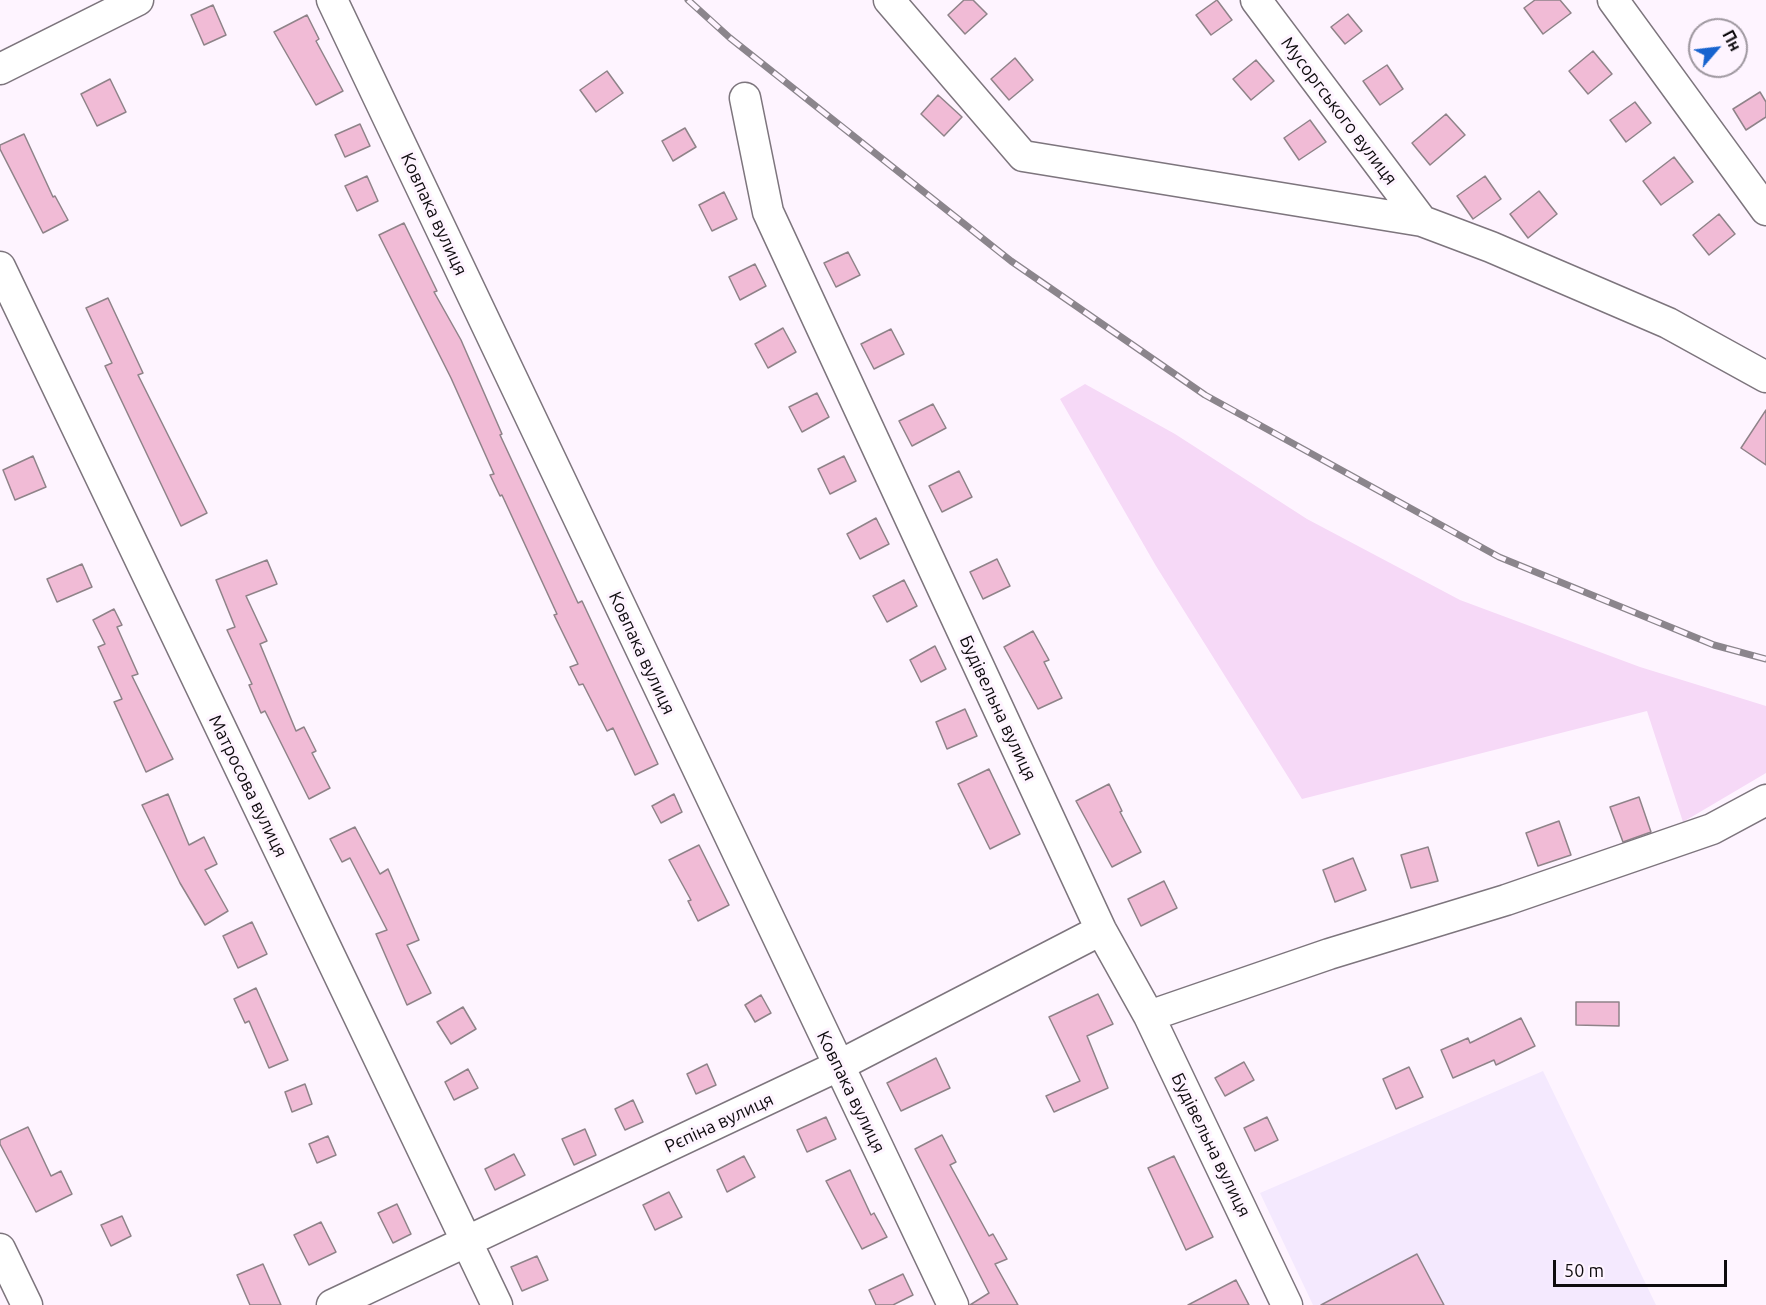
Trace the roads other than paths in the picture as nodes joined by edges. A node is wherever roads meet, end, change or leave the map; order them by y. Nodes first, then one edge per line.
1 (138, 0) edge
2 (332, 0) edge
3 (890, 0) edge
4 (1256, 0) edge
5 (1613, 0) edge
6 (0, 69) edge
7 (745, 98) dead end
8 (1766, 210) edge
9 (1422, 221) junction
10 (0, 267) edge
11 (1766, 377) edge
12 (1766, 800) edge
13 (1101, 930) junction
14 (1149, 1016) junction
15 (838, 1066) junction
16 (466, 1241) junction
17 (0, 1249) edge
18 (27, 1305) edge
19 (332, 1305) edge
20 (497, 1305) edge
21 (953, 1305) edge
22 (1287, 1305) edge

1 - 6 street
2 - 15 street, Ковпака вулиця
3 - 9 street
4 - 9 street, Мусоргського вулиця
5 - 8 street
7 - 13 street, Будівельна вулиця
9 - 11 street
10 - 16 street, Матросова вулиця
12 - 14 street
13 - 14 street, Будівельна вулиця
13 - 15 street, Рєпіна вулиця
14 - 22 street, Будівельна вулиця
15 - 16 street, Рєпіна вулиця
15 - 21 street, Ковпака вулиця
16 - 19 street, Рєпіна вулиця
16 - 20 street, Матросова вулиця
17 - 18 street

